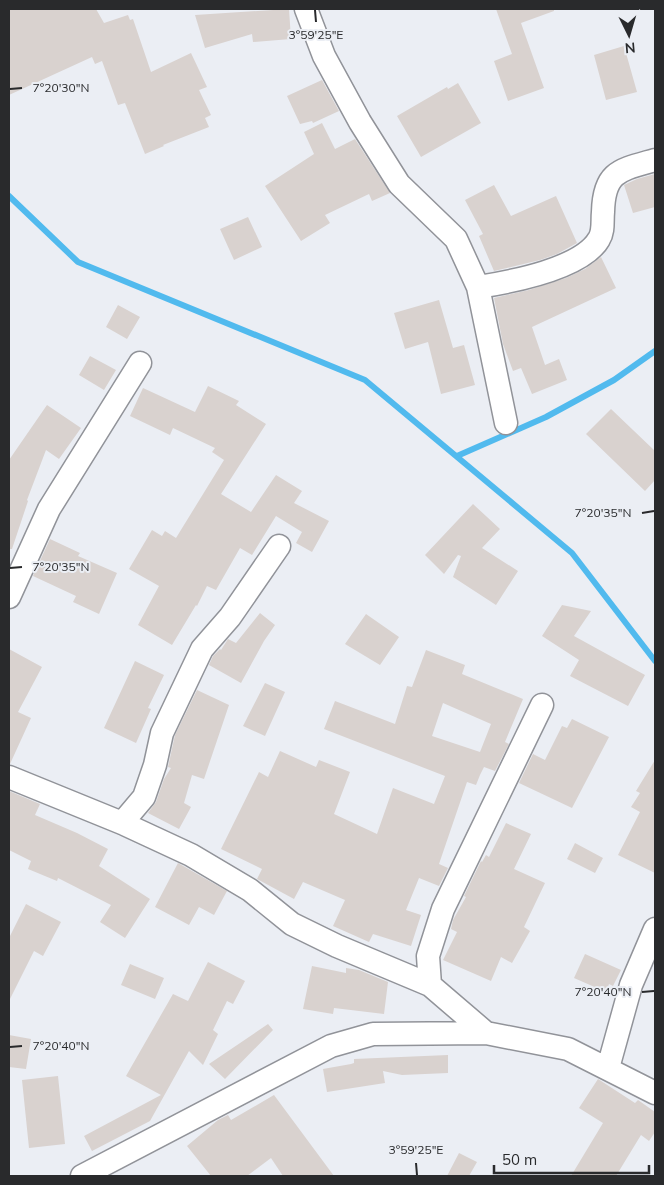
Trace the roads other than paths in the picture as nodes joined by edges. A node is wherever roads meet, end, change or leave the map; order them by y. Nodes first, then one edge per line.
1 (306, 9) edge
2 (655, 160) edge
3 (478, 287) junction
4 (140, 364) dead end
5 (506, 423) dead end
6 (280, 546) dead end
7 (9, 598) edge
8 (542, 705) dead end
9 (9, 777) edge
10 (122, 823) junction
11 (655, 929) edge
12 (430, 985) junction
13 (486, 1033) junction
14 (608, 1068) junction
15 (655, 1093) edge
16 (82, 1176) edge

1 - 3 street
2 - 3 street
3 - 5 street
4 - 7 street
6 - 10 street
8 - 12 street
9 - 10 street
10 - 12 street
11 - 14 street
12 - 13 street
13 - 14 street
13 - 16 street
14 - 15 street

